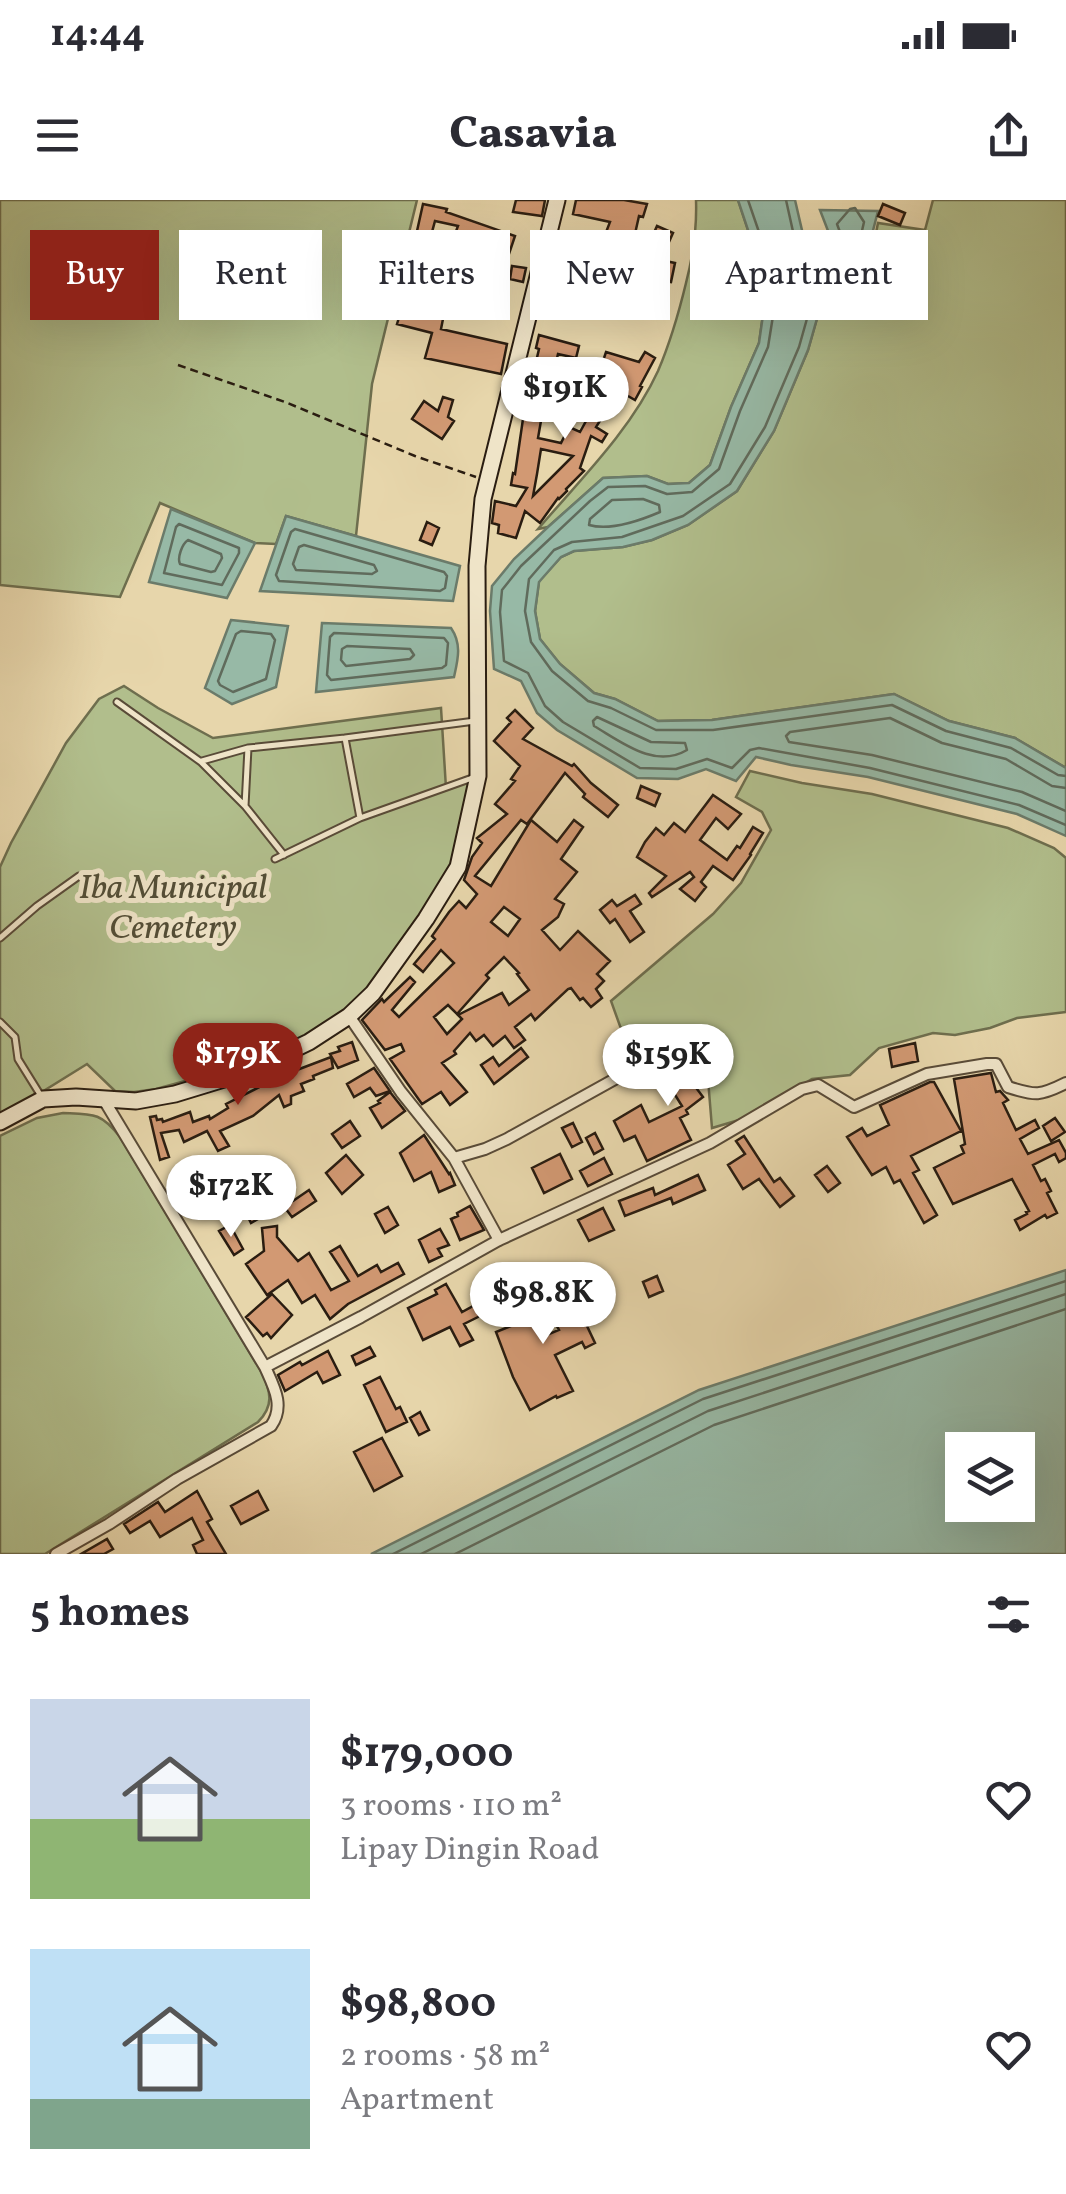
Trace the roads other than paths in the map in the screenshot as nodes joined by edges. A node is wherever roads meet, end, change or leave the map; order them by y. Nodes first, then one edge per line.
1 (557, 200) edge
2 (116, 702) dead end
3 (477, 720) junction
4 (345, 738) junction
5 (248, 748) junction
6 (200, 762) junction
7 (478, 776) junction
8 (246, 806) junction
9 (360, 818) junction
10 (284, 855) junction
11 (275, 859) dead end
12 (79, 876) dead end
13 (0, 938) edge
14 (349, 1016) junction
15 (0, 1022) edge
16 (691, 1050) dead end
17 (1066, 1082) edge
18 (44, 1099) junction
19 (104, 1100) junction
20 (0, 1122) edge
21 (454, 1158) junction
22 (500, 1240) junction
23 (265, 1367) junction
24 (56, 1554) edge

1 - 3 street
2 - 6 lane
3 - 4 lane
3 - 7 street
4 - 5 lane
4 - 9 lane
5 - 6 lane
5 - 8 lane
6 - 8 lane
7 - 9 lane
7 - 14 street
8 - 10 lane
9 - 10 lane
10 - 11 lane
12 - 13 lane
14 - 19 street
14 - 21 street
15 - 18 lane
16 - 21 street
17 - 22 street
18 - 19 street
18 - 20 street
19 - 23 street
21 - 22 street
22 - 23 street
23 - 24 street

